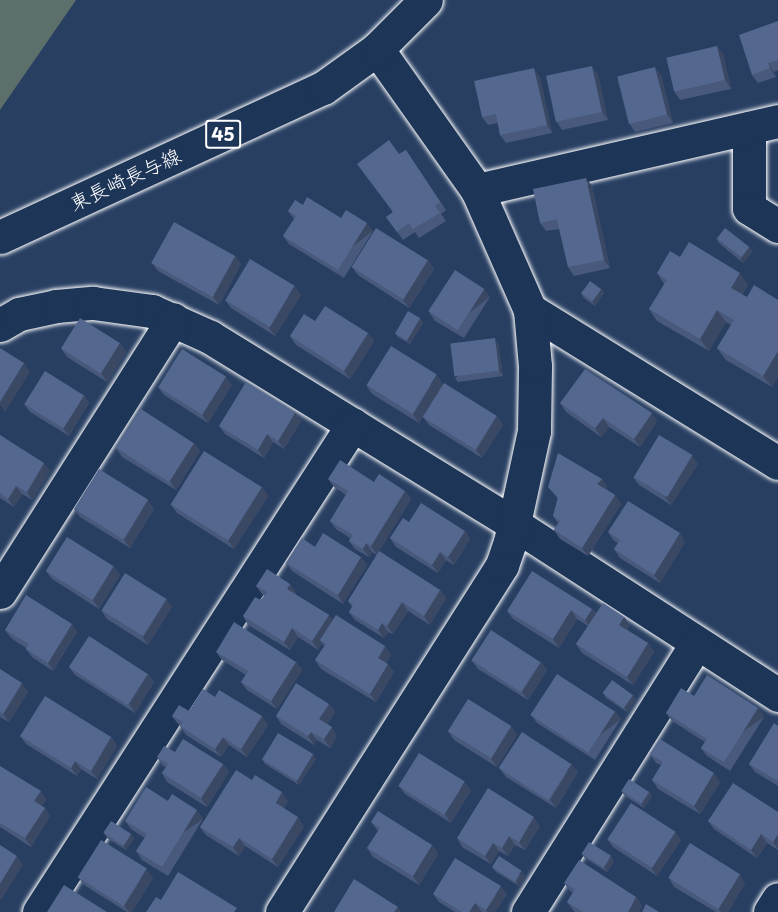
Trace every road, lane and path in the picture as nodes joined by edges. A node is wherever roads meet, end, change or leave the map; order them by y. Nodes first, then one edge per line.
1 (426, 0) edge
2 (377, 49) junction
3 (763, 124) edge
4 (477, 190) junction
5 (778, 226) edge
6 (0, 237) edge
7 (530, 310) junction
8 (173, 319) junction
9 (0, 325) edge
10 (353, 424) junction
11 (778, 463) edge
12 (514, 524) junction
13 (0, 592) edge
14 (696, 644) junction
15 (778, 695) edge
16 (778, 899) edge
17 (39, 912) edge
18 (282, 912) edge
19 (528, 912) edge
20 (770, 912) edge

1 - 2 street, 東長崎長与線 / 45
2 - 4 street
2 - 6 street, 東長崎長与線 / 45
3 - 4 street
3 - 5 street
4 - 7 street
7 - 11 street
7 - 12 street
8 - 9 street
8 - 10 street
8 - 13 street
10 - 12 street
10 - 17 street
12 - 14 street
12 - 18 street
14 - 15 street
14 - 19 street
16 - 20 street

